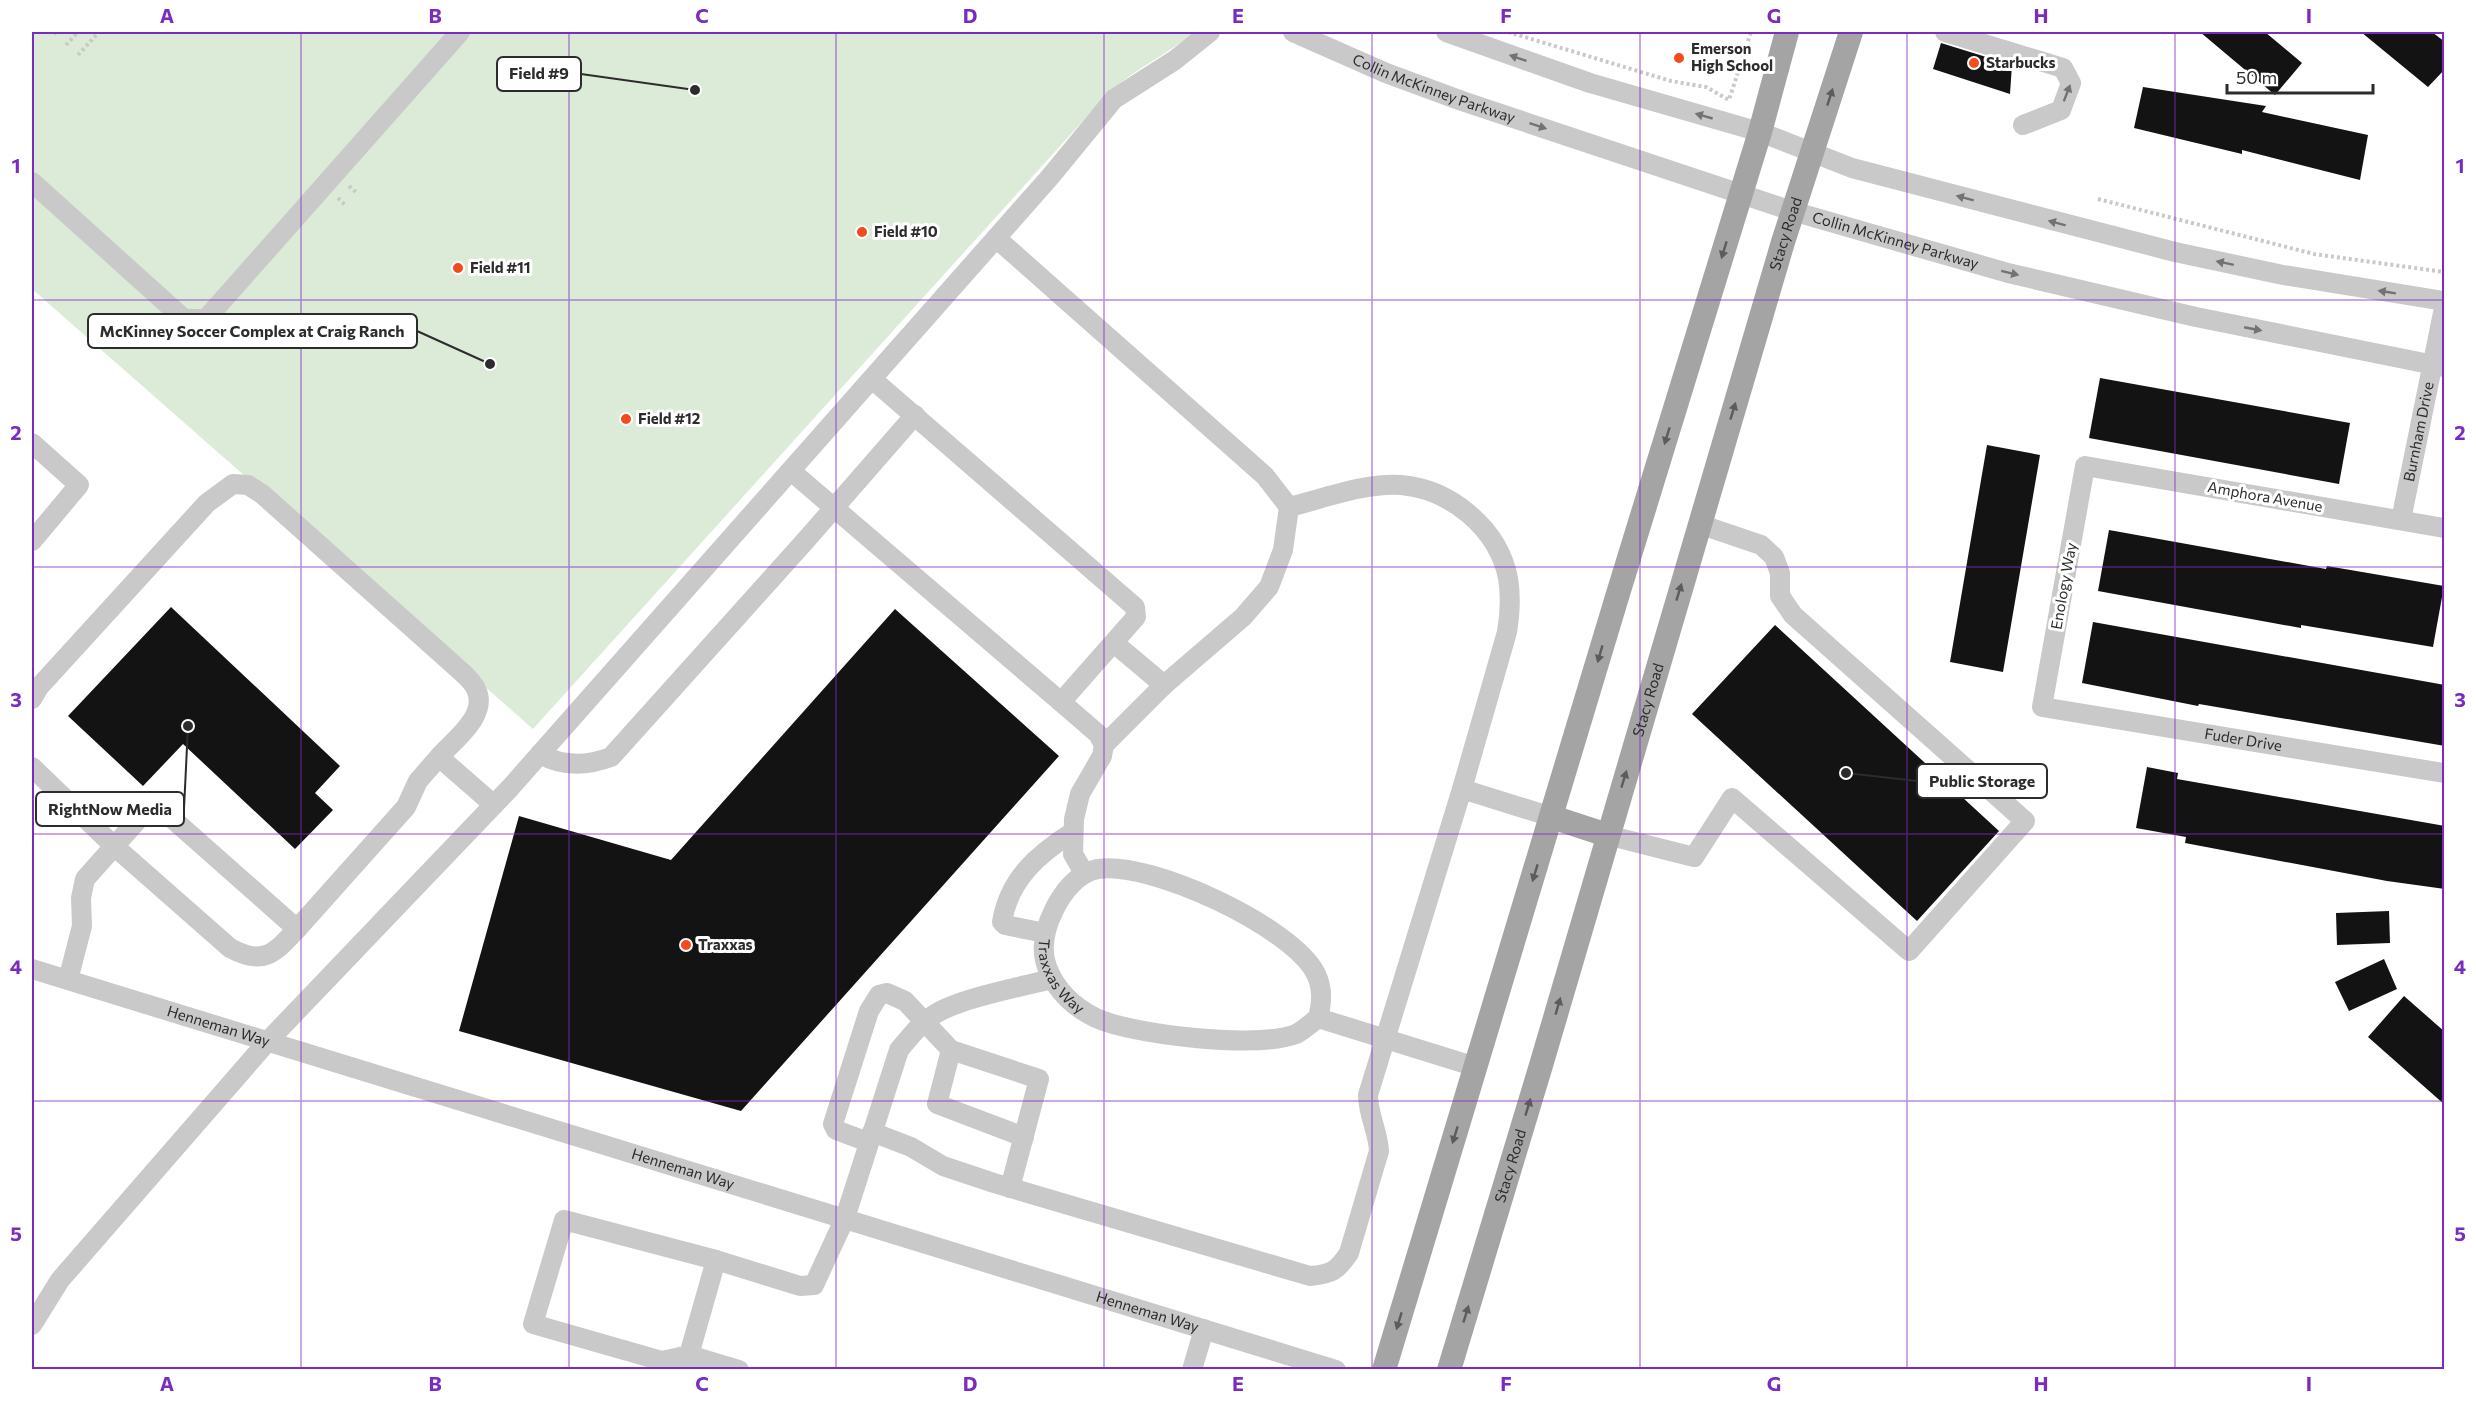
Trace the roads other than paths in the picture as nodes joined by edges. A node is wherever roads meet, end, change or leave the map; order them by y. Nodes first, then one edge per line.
1 (460, 32) edge
2 (1210, 32) edge
3 (1293, 32) edge
4 (1446, 32) edge
5 (1787, 32) edge
6 (1851, 32) edge
7 (1945, 32) edge
8 (2023, 125) dead end
9 (1760, 132) junction
10 (1812, 153) junction
11 (32, 182) edge
12 (1741, 194) junction
13 (1792, 211) junction
14 (996, 238) junction
15 (2445, 301) edge
16 (2445, 308) edge
17 (2439, 366) edge
18 (872, 379) junction
19 (915, 416) junction
20 (32, 444) edge
21 (2085, 466) joint
22 (791, 471) junction
23 (1289, 507) junction
24 (834, 508) junction
25 (2401, 520) junction
26 (1699, 524) junction
27 (2445, 528) edge
28 (32, 541) edge
29 (1114, 643) junction
30 (1164, 685) junction
31 (32, 699) edge
32 (1061, 702) junction
33 (2042, 707) joint
34 (1104, 746) junction
35 (540, 754) junction
36 (439, 757) junction
37 (32, 767) edge
38 (2445, 773) edge
39 (1462, 789) junction
40 (494, 805) junction
41 (1552, 817) junction
42 (1073, 832) junction
43 (1607, 835) junction
44 (114, 846) junction
45 (1084, 873) junction
46 (297, 929) junction
47 (1045, 933) junction
48 (32, 969) edge
49 (1052, 979) junction
50 (68, 980) junction
51 (1318, 1018) junction
52 (924, 1023) junction
53 (1385, 1040) junction
54 (268, 1041) junction
55 (951, 1050) junction
56 (1476, 1067) junction
57 (870, 1137) junction
58 (1024, 1137) junction
59 (1010, 1188) junction
60 (845, 1218) junction
61 (716, 1260) junction
62 (32, 1325) edge
63 (1204, 1329) junction
64 (687, 1362) edge
65 (739, 1370) edge
66 (1192, 1370) edge
67 (1336, 1370) edge
68 (1384, 1370) edge
69 (1449, 1370) edge

1 - 11 street
2 - 14 street
3 -> 12 street, Collin McKinney Parkway
9 -> 4 street
5 - 9 main road
10 -> 6 main road, Stacy Road
8 -> 7 street
9 - 10 street
9 - 12 main road
10 - 13 main road, Stacy Road
15 -> 10 street
12 - 13 street, Collin McKinney Parkway
12 -> 41 main road
13 -> 17 street, Collin McKinney Parkway
26 -> 13 main road, Stacy Road
14 - 18 street
14 - 23 street
16 - 17 street, Burnham Drive
17 - 25 street, Burnham Drive
18 - 19 street
18 - 22 street
19 - 24 street
19 - 29 street
20 - 28 street
21 - 25 street, Amphora Avenue
21 - 33 street, Enology Way
22 - 24 street
22 - 35 street
23 - 30 street
23 - 39 street
24 - 32 street
24 - 35 street
25 - 27 street, Amphora Avenue
43 -> 26 main road, Stacy Road
26 - 43 street
29 - 30 street
29 - 32 street
30 - 34 street
31 - 36 street
32 - 34 street
33 - 38 street, Fuder Drive
34 - 42 street
35 - 40 street
36 - 40 street
36 - 46 street
37 - 44 street
39 - 41 street
39 - 53 street
40 - 54 street
41 - 43 main road
41 -> 56 main road
42 - 45 street
42 - 47 street
69 -> 43 main road, Stacy Road
44 - 46 street
44 - 46 street
44 - 50 street
45 - 47 street, Traxxas Way
45 - 51 street
47 - 49 street, Traxxas Way
48 - 50 street, Henneman Way
49 - 51 street, Traxxas Way
49 - 52 street
50 - 54 street, Henneman Way
51 - 53 street
52 - 55 street
52 - 57 street
52 - 57 street
53 - 56 street
53 - 59 street
54 - 60 street, Henneman Way
54 - 62 street
55 - 58 street
55 - 58 street
56 -> 68 main road
57 - 59 street
57 - 60 street
58 - 59 street
60 - 61 street
60 - 63 street, Henneman Way
61 - 64 street
61 - 64 street
63 - 66 street
63 - 67 street, Henneman Way
64 - 65 street

